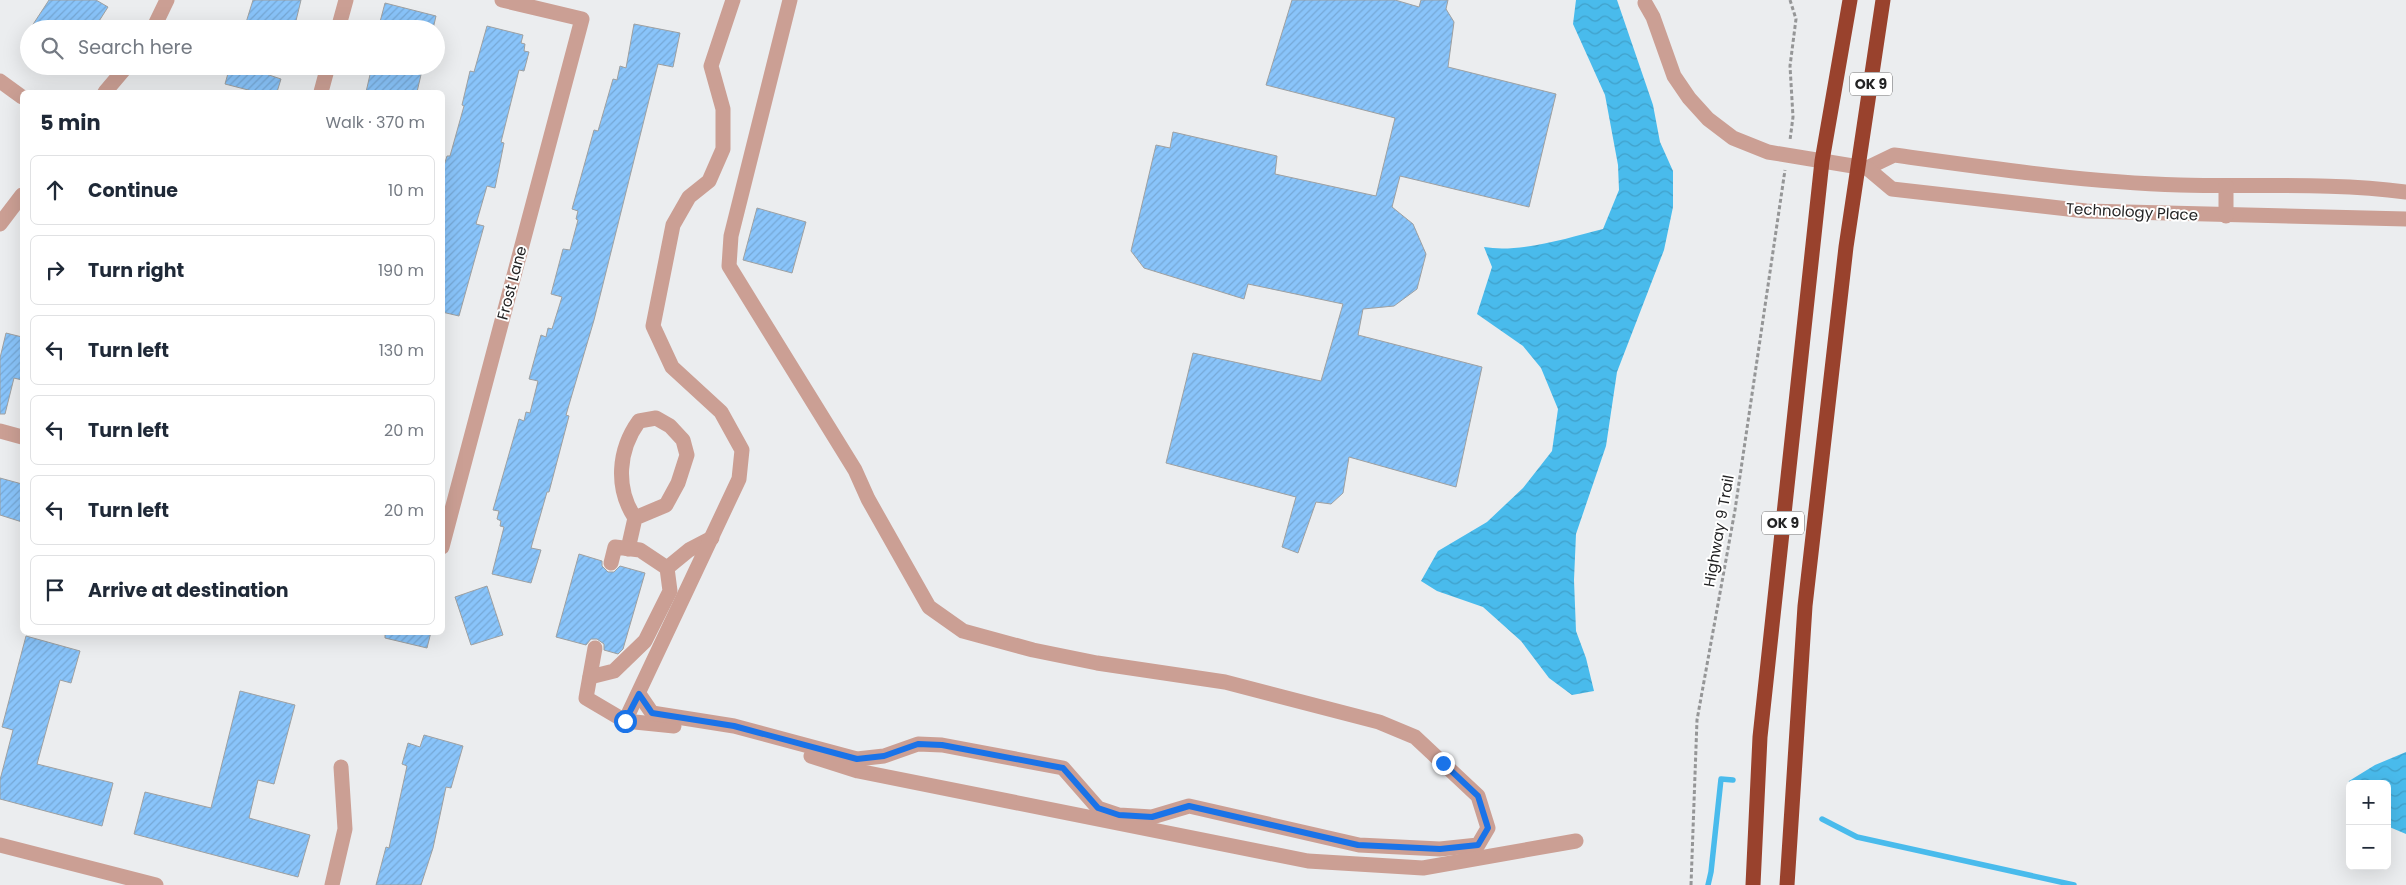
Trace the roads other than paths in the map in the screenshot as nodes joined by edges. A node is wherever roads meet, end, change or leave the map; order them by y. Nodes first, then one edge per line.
1 (167, 0) edge
2 (346, 0) edge
3 (502, 0) edge
4 (733, 0) edge
5 (790, 0) edge
6 (1850, 0) edge
7 (1883, 0) edge
8 (1645, 3) dead end
9 (157, 20) edge
10 (340, 20) edge
11 (119, 75) edge
12 (326, 75) edge
13 (0, 81) edge
14 (107, 90) edge
15 (322, 90) edge
16 (20, 96) edge
17 (1822, 161) junction
18 (1863, 167) junction
19 (2226, 186) junction
20 (2406, 192) edge
21 (20, 198) edge
22 (2226, 216) junction
23 (2406, 219) edge
24 (0, 224) edge
25 (0, 431) edge
26 (20, 436) edge
27 (635, 518) junction
28 (445, 536) edge
29 (712, 538) junction
30 (628, 549) junction
31 (611, 563) dead end
32 (667, 568) junction
33 (595, 648) dead end
34 (590, 677) junction
35 (639, 694) junction
36 (625, 721) junction
37 (340, 767) dead end
38 (1576, 840) dead end
39 (0, 845) edge
40 (156, 885) edge
41 (332, 885) edge
42 (1753, 885) edge
43 (1787, 885) edge

1 - 9 street
2 - 10 street
3 - 28 street, Frost Lane
4 - 29 street
5 - 35 street
6 - 17 highway, OK 9
7 - 18 highway, OK 9
8 - 17 street
11 - 14 street
12 - 15 street
13 - 16 street
17 - 18 street
17 - 42 highway, OK 9
18 - 19 street, Technology Place
18 - 22 street, Technology Place
18 - 43 highway, OK 9
19 - 20 street, Technology Place
19 - 22 street
21 - 24 street
22 - 23 street, Technology Place
25 - 26 street
27 - 27 street
27 - 30 street
29 - 32 street
29 - 35 street
30 - 31 street
30 - 32 street
32 - 34 street
33 - 34 street
34 - 36 street
35 - 36 street
36 - 38 street
37 - 41 street
39 - 40 street

